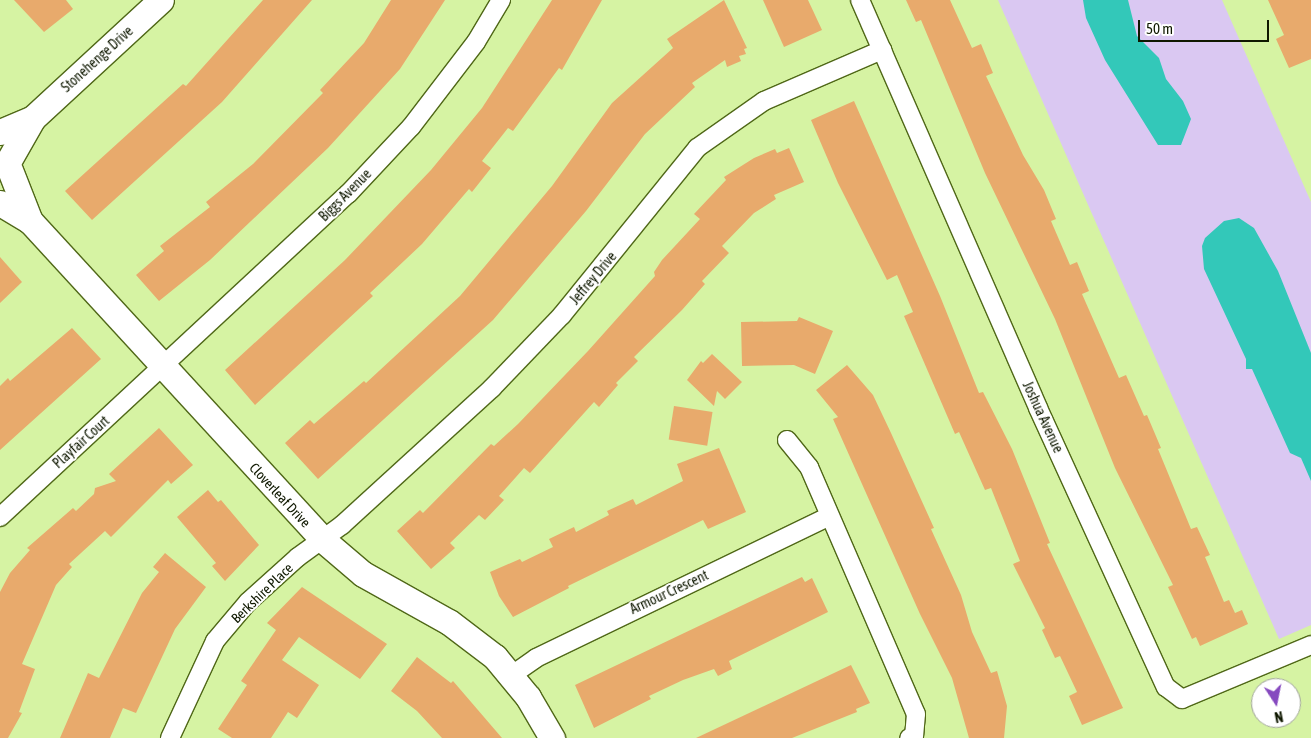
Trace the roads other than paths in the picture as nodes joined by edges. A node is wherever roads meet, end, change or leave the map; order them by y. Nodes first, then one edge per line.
1 (161, 0) edge
2 (501, 0) edge
3 (860, 0) edge
4 (882, 50) junction
5 (33, 118) junction
6 (0, 132) edge
7 (5, 165) edge
8 (0, 203) edge
9 (30, 221) junction
10 (163, 367) junction
11 (788, 440) dead end
12 (830, 516) junction
13 (0, 517) edge
14 (323, 540) junction
15 (1311, 645) edge
16 (512, 675) junction
17 (168, 737) edge
18 (552, 738) edge
19 (909, 738) edge

1 - 5 street, Stonehenge Drive
2 - 10 street, Biggs Avenue
3 - 4 street, Joshua Avenue
4 - 14 street, Jeffrey Drive
4 - 15 street, Joshua Avenue
5 - 6 street, Stonehenge Drive
5 - 7 street, Stonehenge Drive
7 - 9 street, Cloverleaf Drive
8 - 9 street, Cloverleaf Drive
9 - 10 street, Cloverleaf Drive
10 - 13 street, Playfair Court
10 - 14 street, Cloverleaf Drive
11 - 12 street
12 - 16 street, Armour Crescent
12 - 19 street
14 - 16 street, Cloverleaf Drive
14 - 17 street, Berkshire Place
16 - 18 street, Cloverleaf Drive

